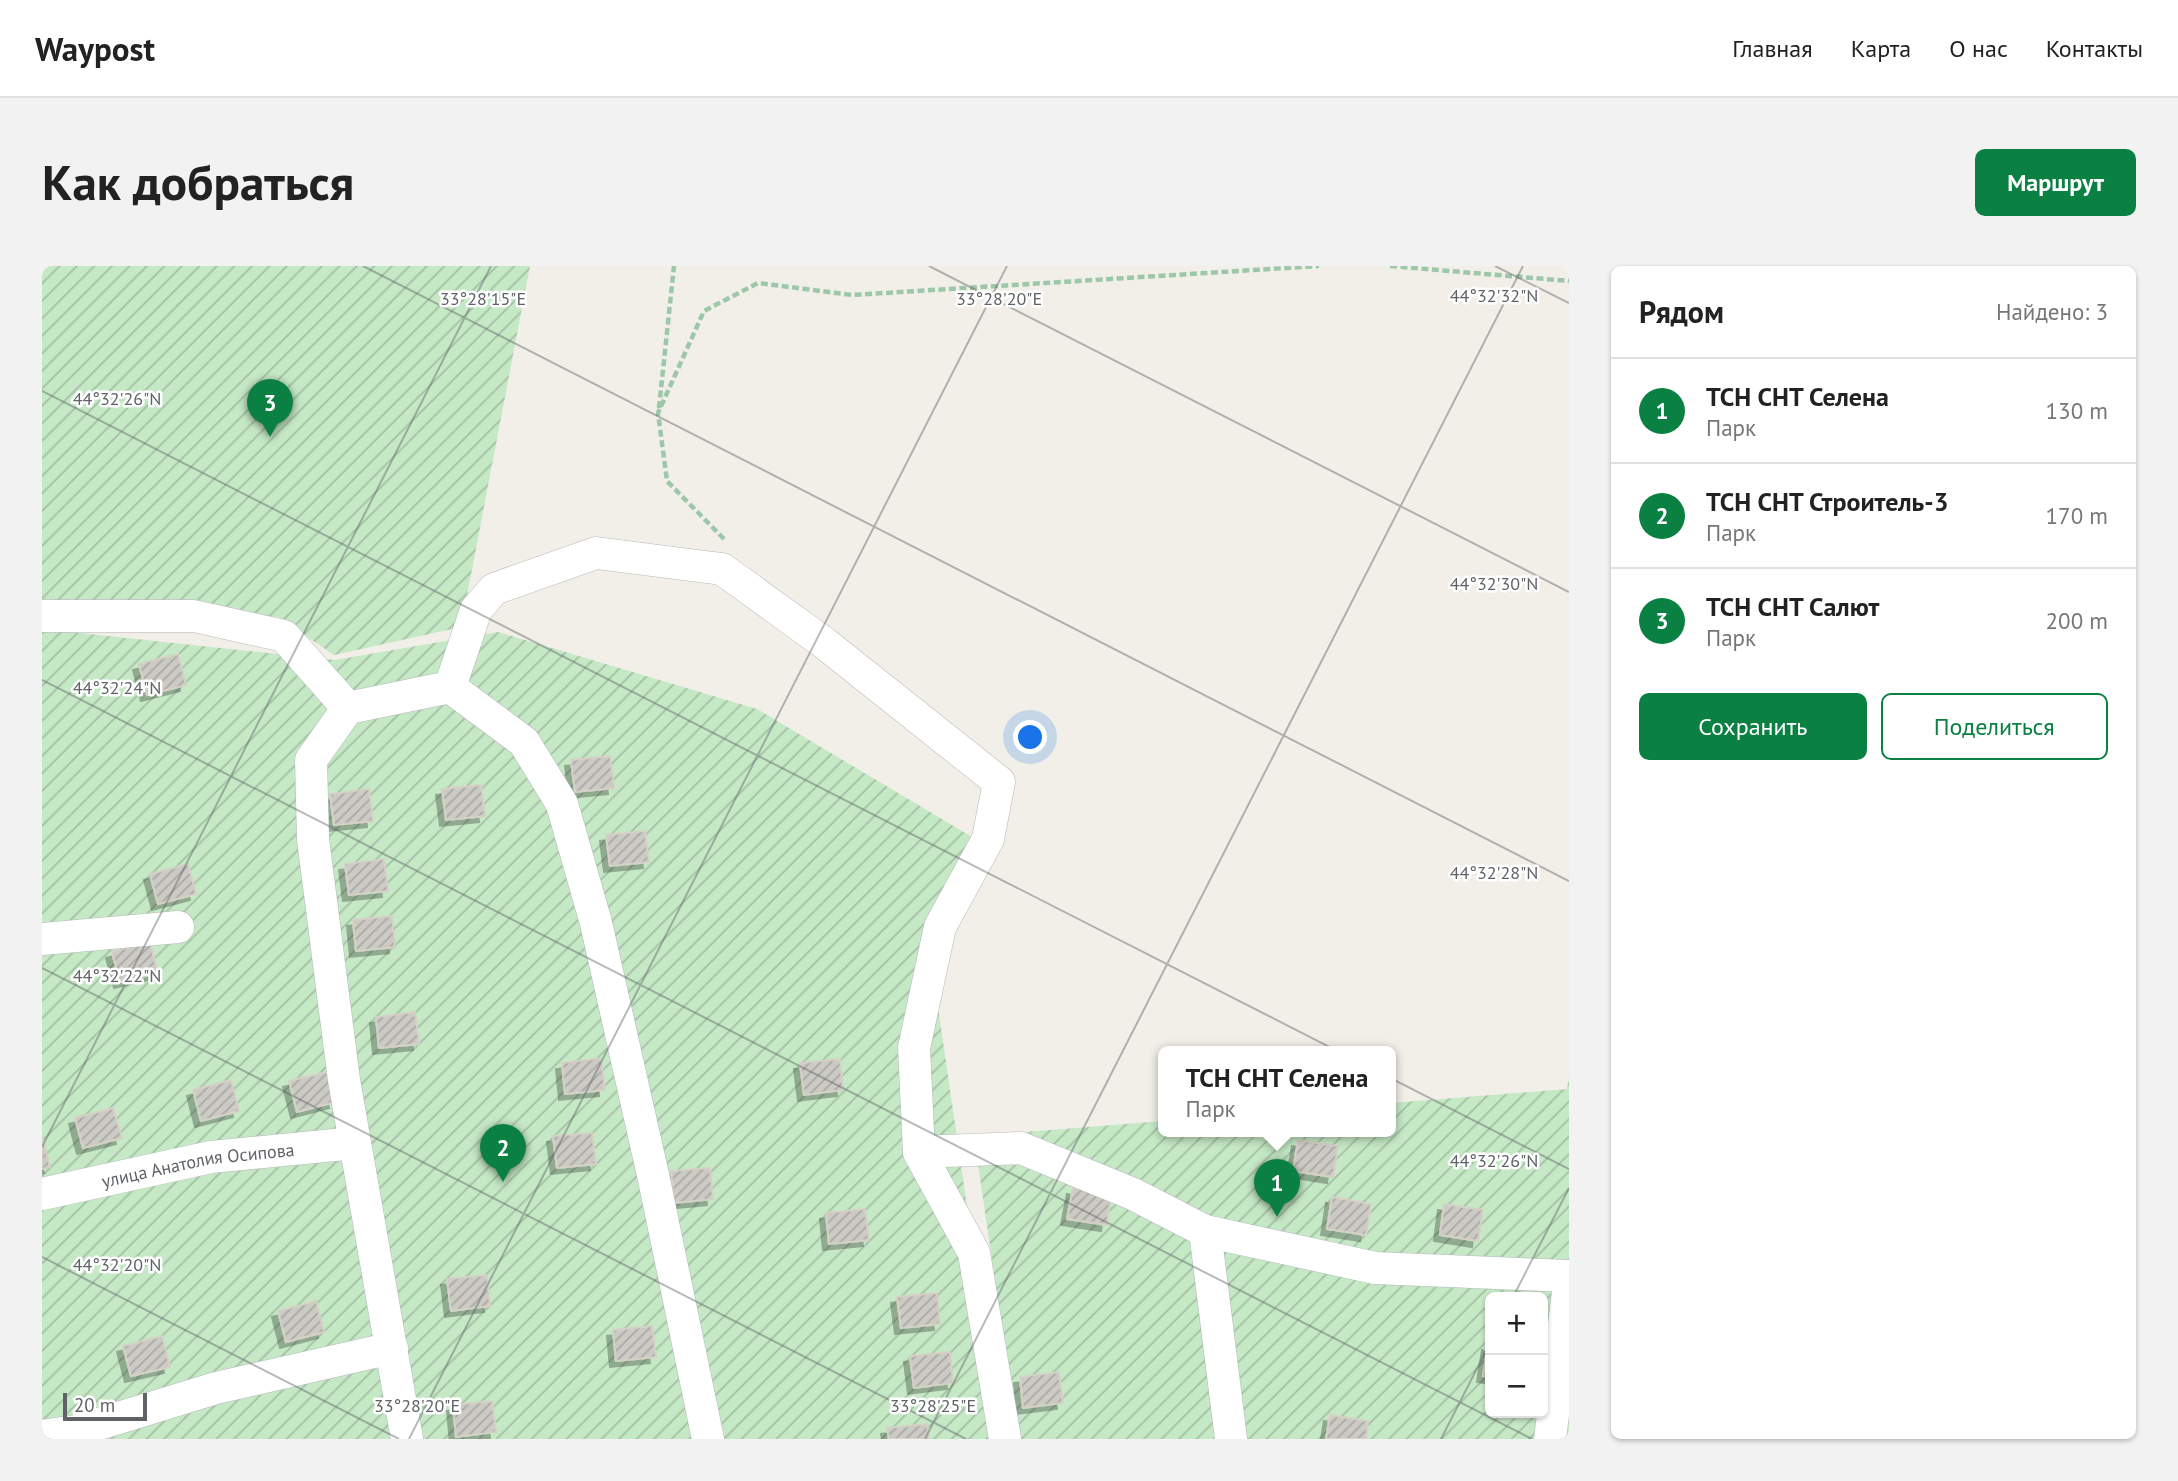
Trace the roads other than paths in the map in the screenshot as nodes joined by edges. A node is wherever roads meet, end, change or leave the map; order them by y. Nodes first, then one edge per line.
1 (42, 616) edge
2 (450, 687) junction
3 (348, 708) junction
4 (178, 927) dead end
5 (42, 939) edge
6 (355, 1143) junction
7 (919, 1152) junction
8 (42, 1194) edge
9 (1205, 1231) junction
10 (1569, 1276) edge
11 (1569, 1284) edge
12 (392, 1348) junction
13 (42, 1436) edge
14 (407, 1439) edge
15 (708, 1439) edge
16 (1005, 1439) edge
17 (1231, 1439) edge
18 (1550, 1439) edge

1 - 3 lane
2 - 3 lane
2 - 7 lane
2 - 15 lane
3 - 6 lane
4 - 5 lane
6 - 8 lane, улица Анатолия Осипова
6 - 12 lane
7 - 9 lane
7 - 16 lane
9 - 10 lane
9 - 17 lane
11 - 18 lane
12 - 13 lane
12 - 14 lane

